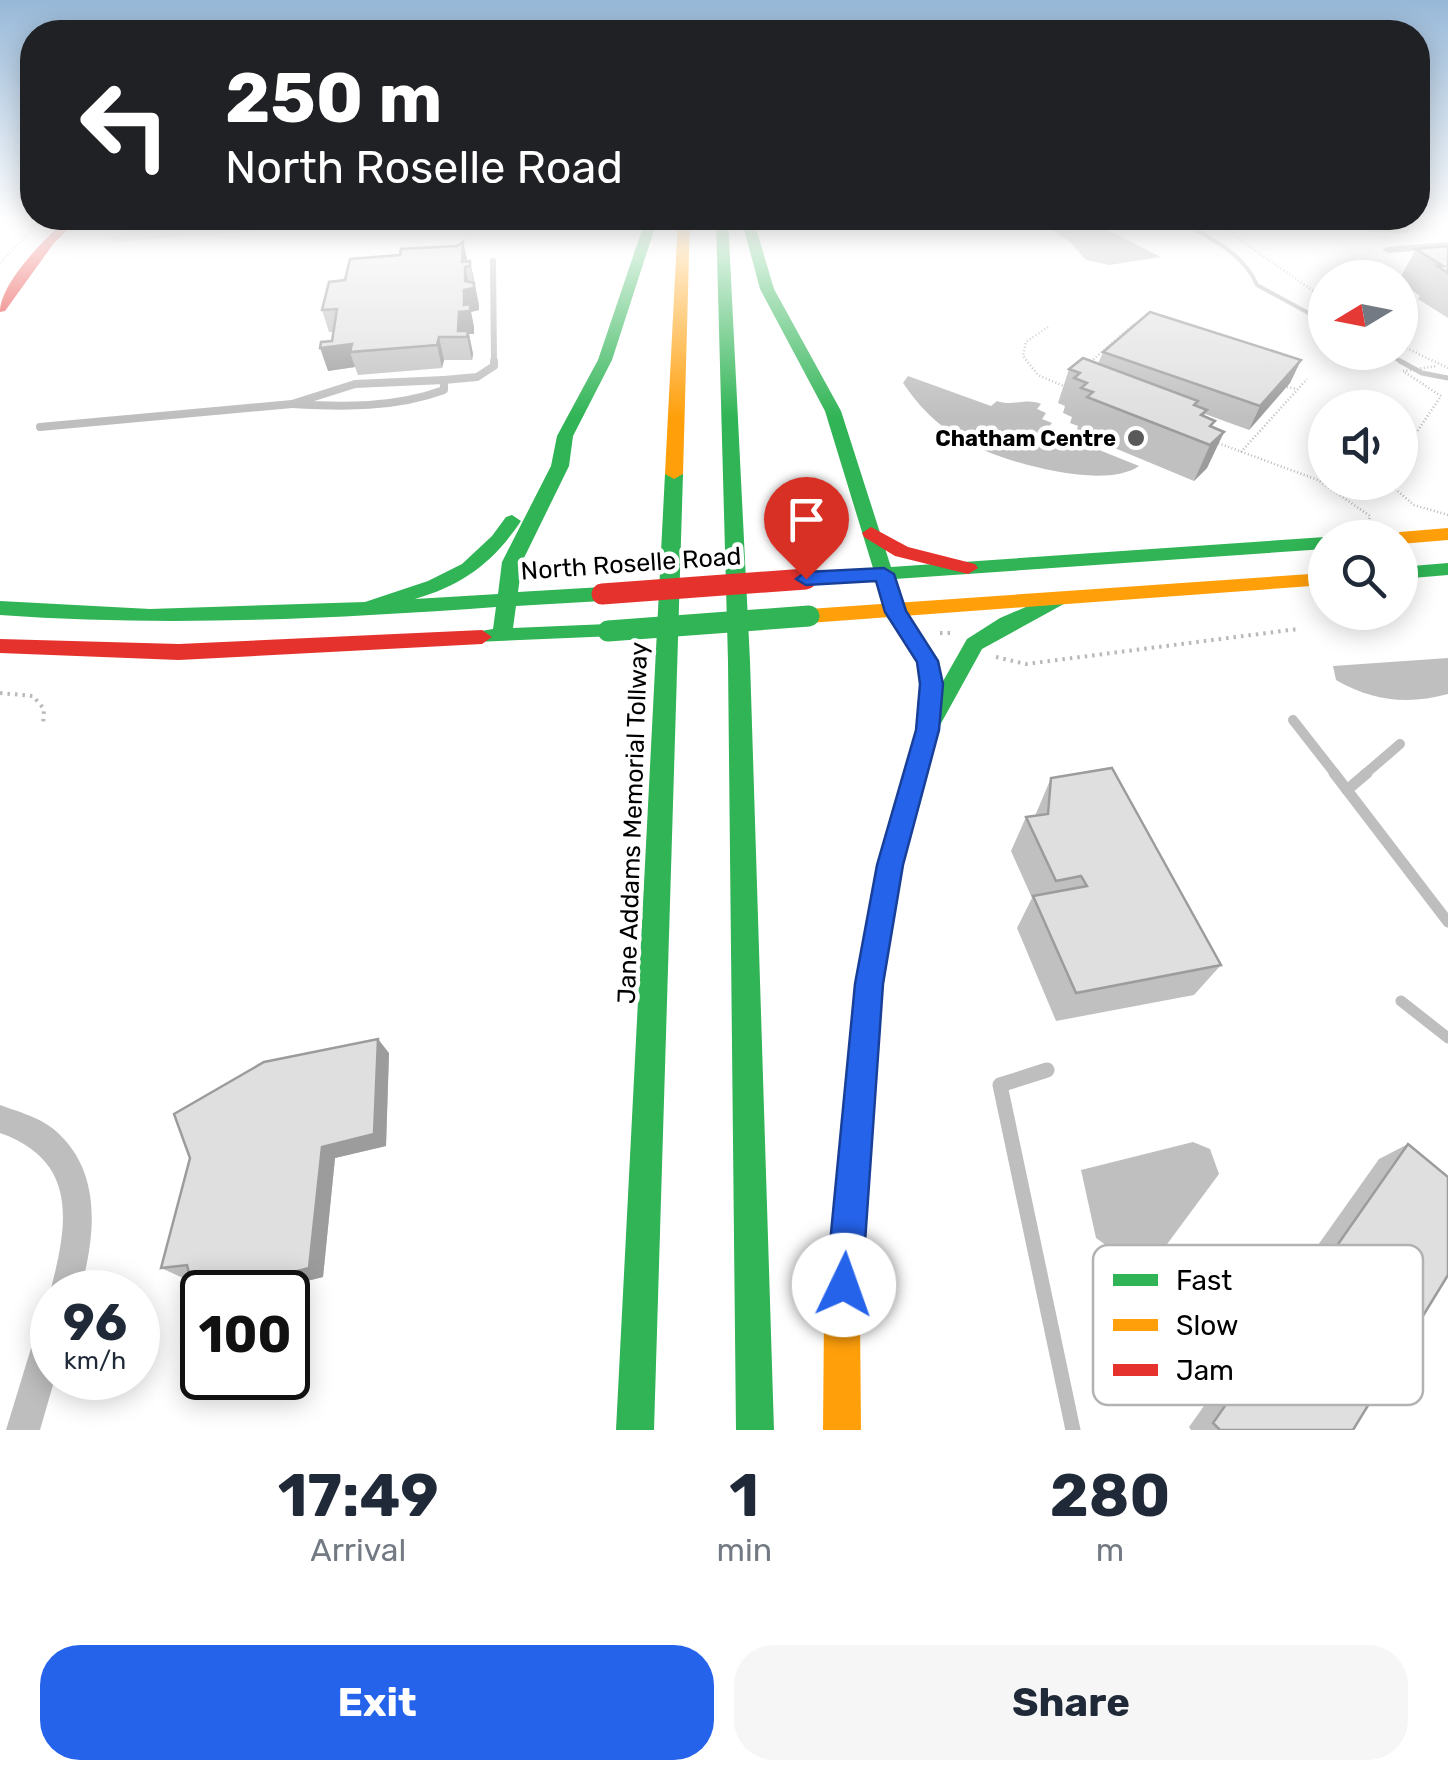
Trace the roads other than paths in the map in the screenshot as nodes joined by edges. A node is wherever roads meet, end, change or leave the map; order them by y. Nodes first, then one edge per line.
1 (6, 284) edge
2 (493, 284) edge
3 (630, 284) edge
4 (681, 284) edge
5 (725, 284) edge
6 (766, 284) edge
7 (0, 308) edge
8 (444, 380) junction
9 (292, 404) junction
10 (40, 427) dead end
11 (564, 436) junction
12 (871, 534) junction
13 (1418, 538) edge
14 (1444, 538) edge
15 (1308, 539) edge
16 (968, 568) junction
17 (1448, 569) edge
18 (1418, 572) edge
19 (884, 574) junction
20 (1308, 580) edge
21 (506, 599) junction
22 (1061, 600) junction
23 (374, 604) junction
24 (0, 608) edge
25 (896, 612) junction
26 (502, 636) junction
27 (0, 646) edge
28 (1293, 720) dead end
29 (928, 730) junction
30 (1400, 744) dead end
31 (1347, 790) junction
32 (1448, 922) edge
33 (1402, 1001) dead end
34 (1448, 1038) edge
35 (1047, 1070) dead end
36 (0, 1119) edge
37 (69, 1270) edge
38 (32, 1400) edge
39 (23, 1430) edge
40 (634, 1430) edge
41 (755, 1430) edge
42 (842, 1430) edge
43 (1073, 1430) edge

1 - 7 main road
2 - 8 lane
3 - 11 main road
4 - 40 main road, Jane Addams Memorial Tollway
5 - 41 main road
6 - 12 main road
8 - 9 lane
8 - 9 lane
9 - 10 lane
11 - 21 main road
11 - 23 main road
12 - 16 main road
12 - 19 main road
13 - 14 main road
15 - 16 main road, North Roselle Road
16 - 19 main road, North Roselle Road
17 - 18 main road
19 - 21 main road, North Roselle Road, bridge
19 - 25 main road
20 - 22 main road
21 - 23 main road, North Roselle Road
21 - 26 main road
22 - 25 main road
22 - 29 main road
23 - 24 main road, North Roselle Road
25 - 26 main road, bridge
25 - 29 main road
26 - 27 main road
28 - 31 lane
29 - 42 main road
30 - 31 lane
31 - 32 lane
33 - 34 lane
35 - 43 lane
36 - 37 street
38 - 39 street

